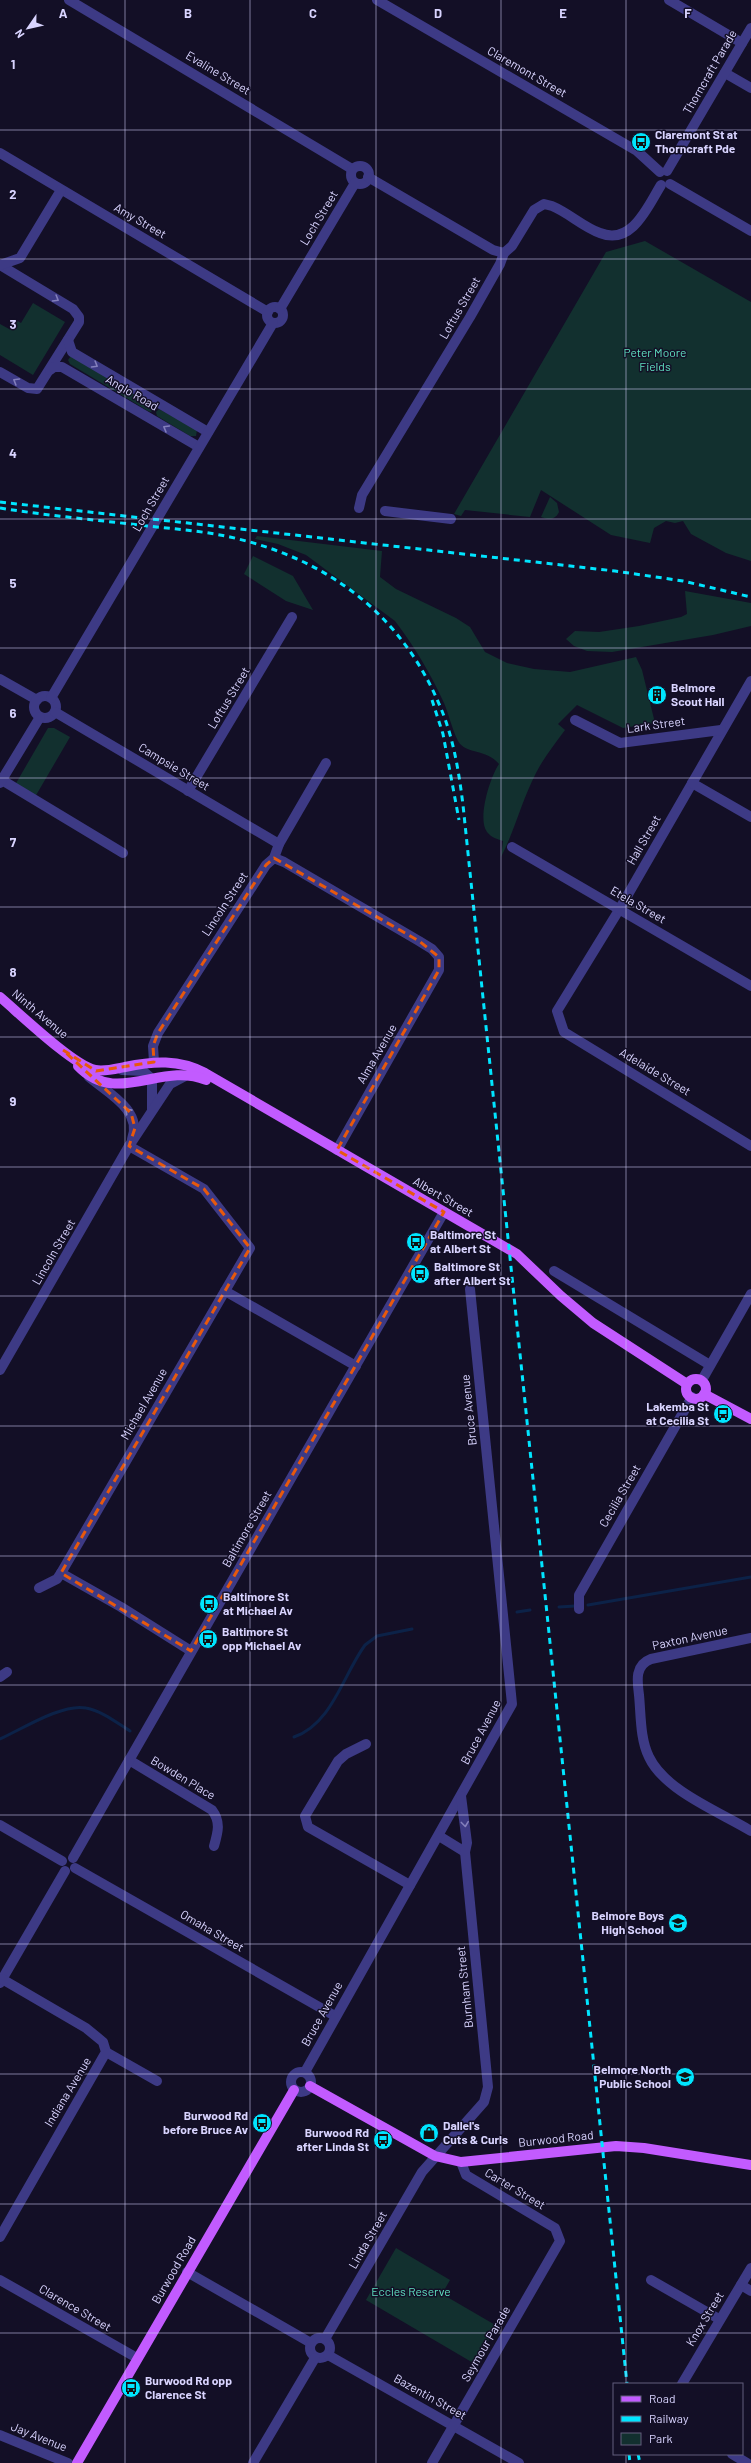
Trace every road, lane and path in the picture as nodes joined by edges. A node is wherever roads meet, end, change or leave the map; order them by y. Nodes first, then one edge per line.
1 (69, 0) edge
2 (377, 0) edge
3 (669, 0) edge
4 (751, 28) edge
5 (742, 43) junction
6 (725, 73) junction
7 (751, 88) edge
8 (0, 153) edge
9 (352, 169) junction
10 (664, 172) junction
11 (368, 177) junction
12 (355, 183) junction
13 (666, 185) junction
14 (61, 190) junction
15 (751, 231) edge
16 (504, 253) junction
17 (20, 258) junction
18 (0, 265) edge
19 (23, 279) junction
20 (280, 308) junction
21 (268, 312) junction
22 (273, 323) junction
23 (68, 340) junction
24 (50, 370) junction
25 (0, 372) edge
26 (208, 432) junction
27 (199, 447) junction
28 (360, 508) dead end
29 (385, 511) dead end
30 (451, 519) dead end
31 (292, 617) dead end
32 (0, 679) edge
33 (751, 681) edge
34 (51, 698) junction
35 (37, 700) junction
36 (55, 712) junction
37 (40, 717) junction
38 (575, 720) dead end
39 (721, 730) junction
40 (326, 763) dead end
41 (1, 781) edge
42 (692, 783) junction
43 (188, 791) junction
44 (751, 817) edge
45 (279, 844) junction
46 (512, 847) dead end
47 (123, 853) dead end
48 (274, 858) junction
49 (619, 910) junction
50 (751, 986) edge
51 (0, 998) edge
52 (557, 1011) joint
53 (63, 1050) junction
54 (154, 1062) junction
55 (112, 1069) junction
56 (86, 1075) junction
57 (195, 1075) junction
58 (152, 1079) junction
59 (253, 1101) junction
60 (151, 1114) junction
61 (129, 1146) junction
62 (751, 1146) edge
63 (337, 1150) junction
64 (444, 1212) junction
65 (554, 1271) dead end
66 (470, 1289) dead end
67 (225, 1291) junction
68 (751, 1294) edge
69 (710, 1365) junction
70 (356, 1366) junction
71 (0, 1370) edge
72 (702, 1380) junction
73 (687, 1384) junction
74 (704, 1394) junction
75 (692, 1397) junction
76 (751, 1420) edge
77 (62, 1574) junction
78 (38, 1588) dead end
79 (579, 1609) dead end
80 (751, 1638) edge
81 (191, 1652) junction
82 (366, 1744) dead end
83 (129, 1760) junction
84 (461, 1796) junction
85 (0, 1825) edge
86 (751, 1831) edge
87 (439, 1836) junction
88 (214, 1846) dead end
89 (465, 1852) junction
90 (73, 1858) junction
91 (62, 1861) junction
92 (70, 1870) junction
93 (410, 1885) junction
94 (1, 1981) edge
95 (335, 2016) junction
96 (106, 2052) junction
97 (305, 2072) junction
98 (157, 2081) dead end
99 (310, 2086) junction
100 (294, 2090) junction
101 (435, 2156) junction
102 (461, 2162) junction
103 (751, 2165) edge
104 (0, 2237) edge
105 (559, 2237) joint
106 (751, 2268) edge
107 (187, 2272) junction
108 (0, 2280) edge
109 (651, 2280) dead end
110 (741, 2285) junction
111 (751, 2290) edge
112 (719, 2319) junction
113 (325, 2339) junction
114 (311, 2343) junction
115 (328, 2355) junction
116 (137, 2358) junction
117 (315, 2358) junction
118 (683, 2383) edge
119 (454, 2425) junction
120 (0, 2435) edge
121 (734, 2455) edge
122 (68, 2463) edge
123 (77, 2463) edge
124 (253, 2463) edge
125 (432, 2463) edge
126 (519, 2463) edge
127 (747, 2463) edge

1 - 9 street, Evaline Street
2 - 10 street, Claremont Street
3 - 5 street
4 - 5 street, Thorncraft Parade
5 - 6 street, Thorncraft Parade
6 - 7 street
6 - 10 street, Thorncraft Parade
8 - 14 street, Amy Street
9 - 11 street
9 - 12 street
10 - 13 street
11 - 12 street
11 - 16 street
12 - 20 street, Loch Street
13 - 15 street
13 - 16 street, Loftus Street
14 - 17 street
14 - 21 street, Amy Street
16 - 28 street, Loftus Street
17 - 18 street
17 - 19 street
18 - 19 street
19 -> 23 street
20 - 21 street
20 - 22 street
21 - 22 street
22 - 26 street, Loch Street
23 - 24 street
23 -> 26 street, Anglo Road
24 -> 25 street
27 -> 24 street, Anglo Road
26 - 27 street, Loch Street
27 - 34 street, Loch Street
29 - 30 street
31 - 43 street, Loftus Street
32 - 35 street
33 - 39 street, Hall Street
34 - 35 street
34 - 36 street
35 - 37 street
36 - 37 street
36 - 43 street, Campsie Street
37 - 41 street
38 - 39 street, Lark Street
39 - 42 street, Hall Street
40 - 45 street, Lincoln Street
41 - 47 street
42 - 44 street
42 - 49 street, Hall Street
43 - 45 street, Campsie Street
45 - 48 street, Lincoln Street
46 - 49 street, Etela Street
48 - 54 street, Lincoln Street
48 - 63 street, Alma Avenue
49 - 50 street, Etela Street
49 - 52 street, Hall Street
51 - 53 main road, Ninth Avenue
52 - 62 street, Adelaide Street
53 - 55 main road, Albert Street
53 - 56 main road, Albert Street
54 - 55 main road, Albert Street
54 - 59 main road, Albert Street
55 - 58 street
56 - 58 main road, Albert Street
61 -> 56 street, Lincoln Street
57 - 58 main road, Albert Street
57 - 59 main road, Albert Street
57 - 60 street, Lincoln Street
58 - 60 street
59 - 63 main road, Albert Street
60 - 61 street, Lincoln Street
61 - 67 street, Michael Avenue
61 - 71 street, Lincoln Street
63 - 64 main road, Albert Street
64 - 70 street, Baltimore Street
64 - 73 main road, Albert Street
65 - 69 street
66 - 84 street, Bruce Avenue
67 - 70 street
67 - 77 street, Michael Avenue
68 - 69 street
69 - 72 street
70 - 81 street, Baltimore Street
72 - 73 main road
72 - 74 main road
73 - 75 main road
74 - 75 main road
74 - 76 main road
75 - 79 street, Cecilia Street
77 - 78 street, Michael Avenue
77 - 81 street
80 - 86 street, Paxton Avenue
81 - 83 street, Baltimore Street
82 - 93 street
83 - 88 street, Bowden Place
83 - 90 street, Baltimore Street
84 - 87 street, Bruce Avenue
84 -> 89 street, Burnham Street
85 - 91 street
87 - 89 street
87 - 93 street, Bruce Avenue
89 - 101 street, Burnham Street
90 - 91 street
90 - 92 street
91 - 92 street
92 - 94 street
92 - 95 street, Omaha Street
93 - 95 street, Bruce Avenue
94 - 96 street, Indiana Avenue
95 - 97 street, Bruce Avenue
96 - 98 street
96 - 104 street, Indiana Avenue
97 - 99 street
97 - 100 street
99 - 100 street
99 - 101 main road, Burwood Road
100 - 107 main road, Burwood Road
101 - 102 main road, Burwood Road
101 - 113 street, Linda Street
102 - 103 main road, Burwood Road
102 - 105 street, Carter Street
105 - 119 street, Seymour Parade
106 - 110 street, Knox Street
107 - 114 street
107 - 116 main road, Burwood Road
108 - 116 street, Clarence Street
109 - 112 street
110 - 111 street
110 - 112 street, Knox Street
112 - 118 street, Knox Street
113 - 114 street
113 - 115 street
114 - 117 street
115 - 117 street
115 - 119 street, Bazentin Street
116 - 123 main road, Burwood Road
117 - 124 street
119 - 125 street, Seymour Parade
119 - 126 street, Bazentin Street
120 - 122 street, Jay Avenue
121 - 127 street

